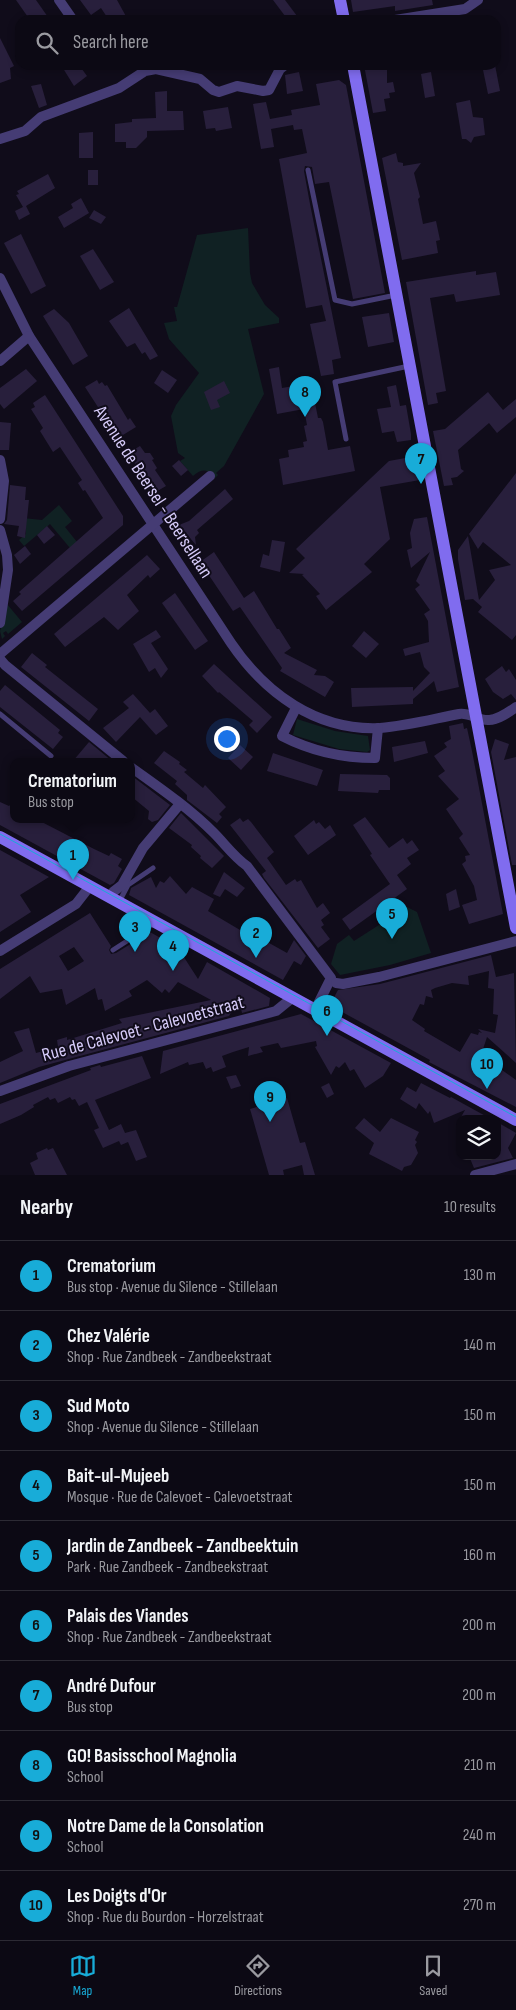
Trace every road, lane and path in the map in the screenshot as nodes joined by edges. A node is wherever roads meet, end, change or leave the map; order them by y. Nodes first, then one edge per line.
1 (58, 0) edge
2 (340, 0) edge
3 (478, 0) edge
4 (69, 15) edge
5 (343, 15) edge
6 (427, 15) edge
7 (150, 70) edge
8 (160, 70) edge
9 (279, 70) edge
10 (354, 70) edge
11 (0, 139) edge
12 (308, 170) dead end
13 (0, 278) edge
14 (396, 295) junction
15 (29, 336) junction
16 (0, 361) edge
17 (410, 366) junction
18 (346, 439) dead end
19 (0, 460) edge
20 (210, 476) dead end
21 (0, 519) edge
22 (154, 526) junction
23 (0, 530) edge
24 (0, 623) edge
25 (0, 654) edge
26 (0, 659) edge
27 (516, 707) edge
28 (296, 708) junction
29 (0, 714) edge
30 (476, 717) junction
31 (378, 728) junction
32 (51, 756) dead end
33 (119, 758) edge
34 (135, 770) edge
35 (180, 804) junction
36 (0, 837) edge
37 (153, 868) dead end
38 (90, 886) junction
39 (116, 898) junction
40 (156, 923) junction
41 (516, 928) edge
42 (516, 941) edge
43 (113, 950) dead end
44 (0, 951) edge
45 (336, 983) dead end
46 (296, 994) junction
47 (315, 1010) junction
48 (0, 1091) edge
49 (516, 1120) edge
50 (516, 1164) edge
51 (516, 1170) edge
52 (475, 1175) edge
53 (499, 1175) edge

1 - 4 street
2 - 5 main road
3 - 6 street
7 - 11 street
8 - 9 street
10 - 14 main road
12 - 14 lane
13 - 15 street, Avenue de Beersel - Beersellaan
14 - 17 main road
15 - 16 street
15 - 22 street, Avenue de Beersel - Beersellaan
17 - 18 lane
17 - 30 main road
19 - 21 street
20 - 22 street
22 - 25 street
22 - 28 street, Avenue de Beersel - Beersellaan
23 - 24 street
26 - 33 street
27 - 30 street, Avenue de Beersel - Beersellaan
28 - 31 street, Avenue de Beersel - Beersellaan
28 - 31 street
29 - 32 lane
30 - 31 street, Avenue de Beersel - Beersellaan
30 - 41 main road
34 - 35 street
35 - 39 street
35 - 47 street
36 - 38 main road
37 - 39 lane
38 - 39 main road
38 - 44 street
39 - 40 main road
40 - 43 lane
40 - 46 main road
42 - 45 street
46 - 47 main road
46 - 48 street, Rue de Calevoet - Calevoetstraat
47 - 49 main road
50 - 52 street
51 - 53 street

